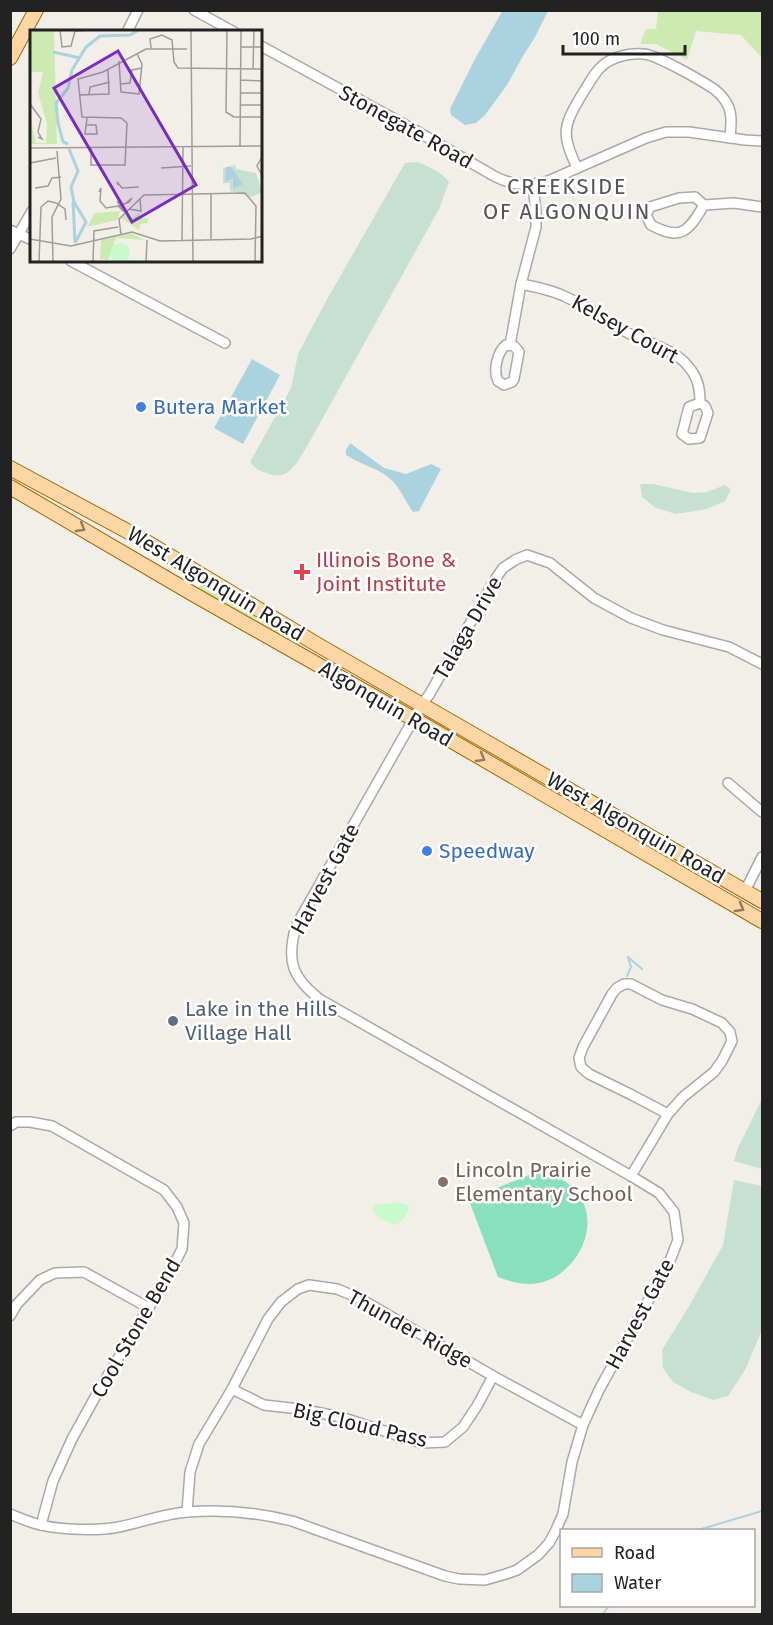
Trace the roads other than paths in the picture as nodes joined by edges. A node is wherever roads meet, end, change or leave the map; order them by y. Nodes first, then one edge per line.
1 (36, 10) edge
2 (138, 10) edge
3 (194, 10) edge
4 (128, 30) edge
5 (230, 30) edge
6 (262, 47) edge
7 (10, 58) edge
8 (730, 138) junction
9 (762, 141) edge
10 (577, 168) junction
11 (533, 184) junction
12 (704, 205) junction
13 (762, 207) edge
14 (30, 213) edge
15 (10, 224) edge
16 (15, 232) edge
17 (30, 239) edge
18 (10, 249) edge
19 (73, 262) edge
20 (521, 284) junction
21 (225, 343) dead end
22 (510, 345) dead end
23 (700, 403) dead end
24 (10, 468) edge
25 (10, 487) edge
26 (762, 663) edge
27 (422, 704) junction
28 (413, 719) junction
29 (728, 783) dead end
30 (762, 812) edge
31 (762, 857) edge
32 (745, 891) junction
33 (762, 901) edge
34 (762, 921) edge
35 (668, 1114) junction
36 (10, 1126) edge
37 (631, 1176) junction
38 (149, 1308) junction
39 (10, 1316) edge
40 (494, 1376) junction
41 (232, 1389) junction
42 (583, 1425) junction
43 (187, 1512) junction
44 (10, 1514) edge
45 (41, 1526) junction

1 - 7 main road
2 - 4 street
3 - 5 street
6 - 11 street, Stonegate Road
8 - 9 street, Stonegate Road
8 - 10 street, Stonegate Road
8 - 10 street
10 - 11 street, Stonegate Road
11 - 20 street
12 - 12 street
12 - 13 street
14 - 16 street
15 - 16 street
16 - 17 street
16 - 18 street
19 - 21 street
20 - 22 street
20 - 23 street, Kelsey Court
24 - 27 main road, West Algonquin Road
25 -> 28 main road, Algonquin Road
26 - 27 street, Talaga Drive
27 - 28 street, Talaga Drive
27 - 32 main road, West Algonquin Road
28 -> 34 main road, Algonquin Road
28 - 37 street, Harvest Gate
29 - 30 street
31 - 32 street
32 - 33 main road, West Algonquin Road
35 - 35 street
35 - 37 street
36 - 38 street, Cool Stone Bend
37 - 42 street, Harvest Gate
38 - 39 street
38 - 45 street, Cool Stone Bend
40 - 41 street, Big Cloud Pass
40 - 41 street, Thunder Ridge
40 - 42 street, Thunder Ridge
41 - 43 street, Thunder Ridge
42 - 43 street, Harvest Gate
43 - 45 street, Harvest Gate
44 - 45 street, Harvest Gate

